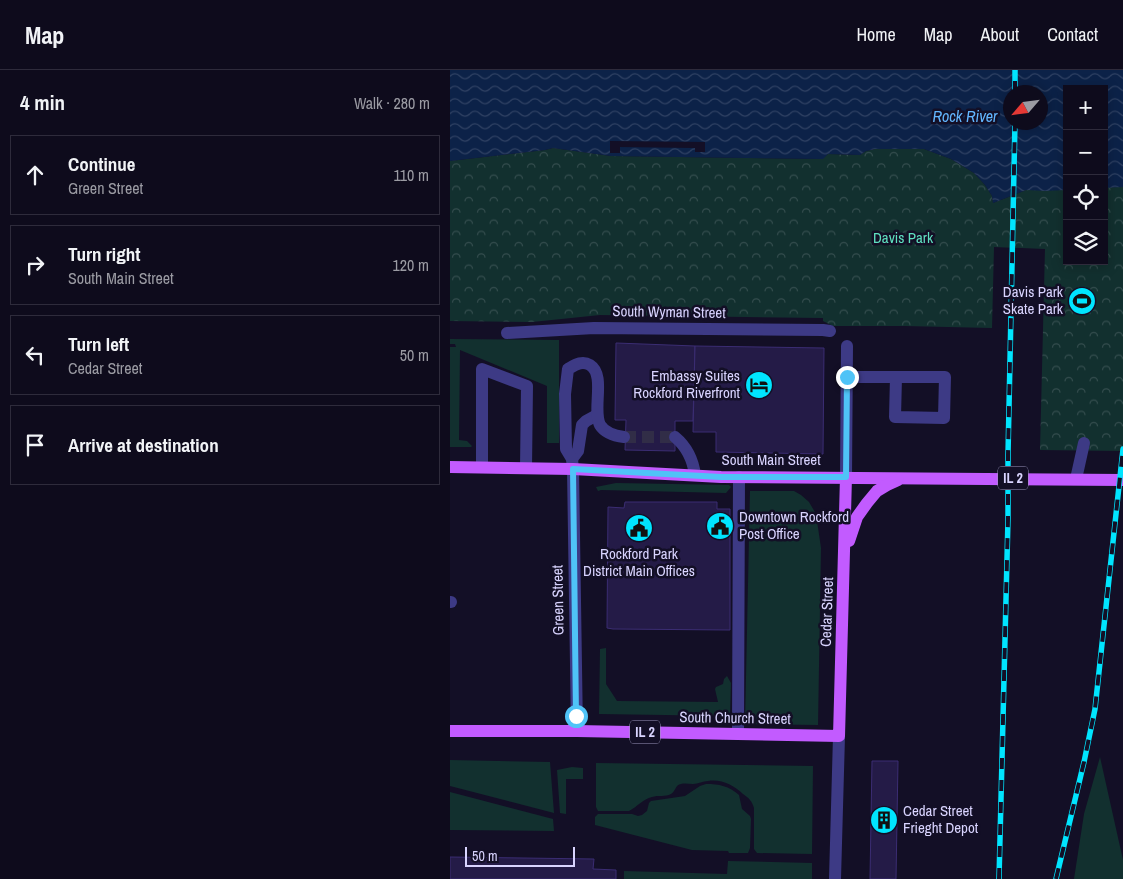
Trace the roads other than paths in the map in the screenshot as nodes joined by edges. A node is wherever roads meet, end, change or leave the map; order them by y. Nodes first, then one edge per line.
1 (830, 331) dead end
2 (507, 333) dead end
3 (847, 346) dead end
4 (847, 377) junction
5 (896, 377) junction
6 (597, 415) junction
7 (624, 437) tunnel mouth
8 (675, 437) dead end
9 (1084, 442) dead end
10 (572, 464) junction
11 (450, 467) edge
12 (482, 467) junction
13 (526, 468) junction
14 (695, 475) junction
15 (739, 477) junction
16 (846, 477) junction
17 (903, 478) junction
18 (1076, 479) junction
19 (1123, 480) edge
20 (845, 553) junction
21 (450, 731) edge
22 (577, 731) junction
23 (738, 734) junction
24 (840, 736) junction
25 (835, 879) edge

1 - 2 street, South Wyman Street
3 - 4 street, Cedar Street
4 - 5 street
4 - 16 street, Cedar Street
5 - 5 street
6 - 7 street
6 - 10 street
6 - 10 street
8 - 14 street
9 - 18 street
10 - 13 main road, South Main Street / IL 2
10 - 14 main road, South Main Street / IL 2
10 - 22 street, Green Street
11 - 12 main road, South Main Street / IL 2
12 - 13 main road, South Main Street / IL 2
12 - 13 street
14 - 15 main road, South Main Street / IL 2
15 - 16 main road, South Main Street / IL 2
15 - 23 street
16 - 17 main road, South Main Street / IL 2
16 - 20 main road, Cedar Street
17 - 18 main road, South Main Street / IL 2
17 - 20 main road, IL 2
18 - 19 main road, South Main Street / IL 2
20 - 24 main road, Cedar Street / IL 2
21 - 22 main road, South Church Street / IL 2
22 - 23 main road, South Church Street / IL 2
23 - 24 main road, South Church Street / IL 2
24 - 25 street, Cedar Street

